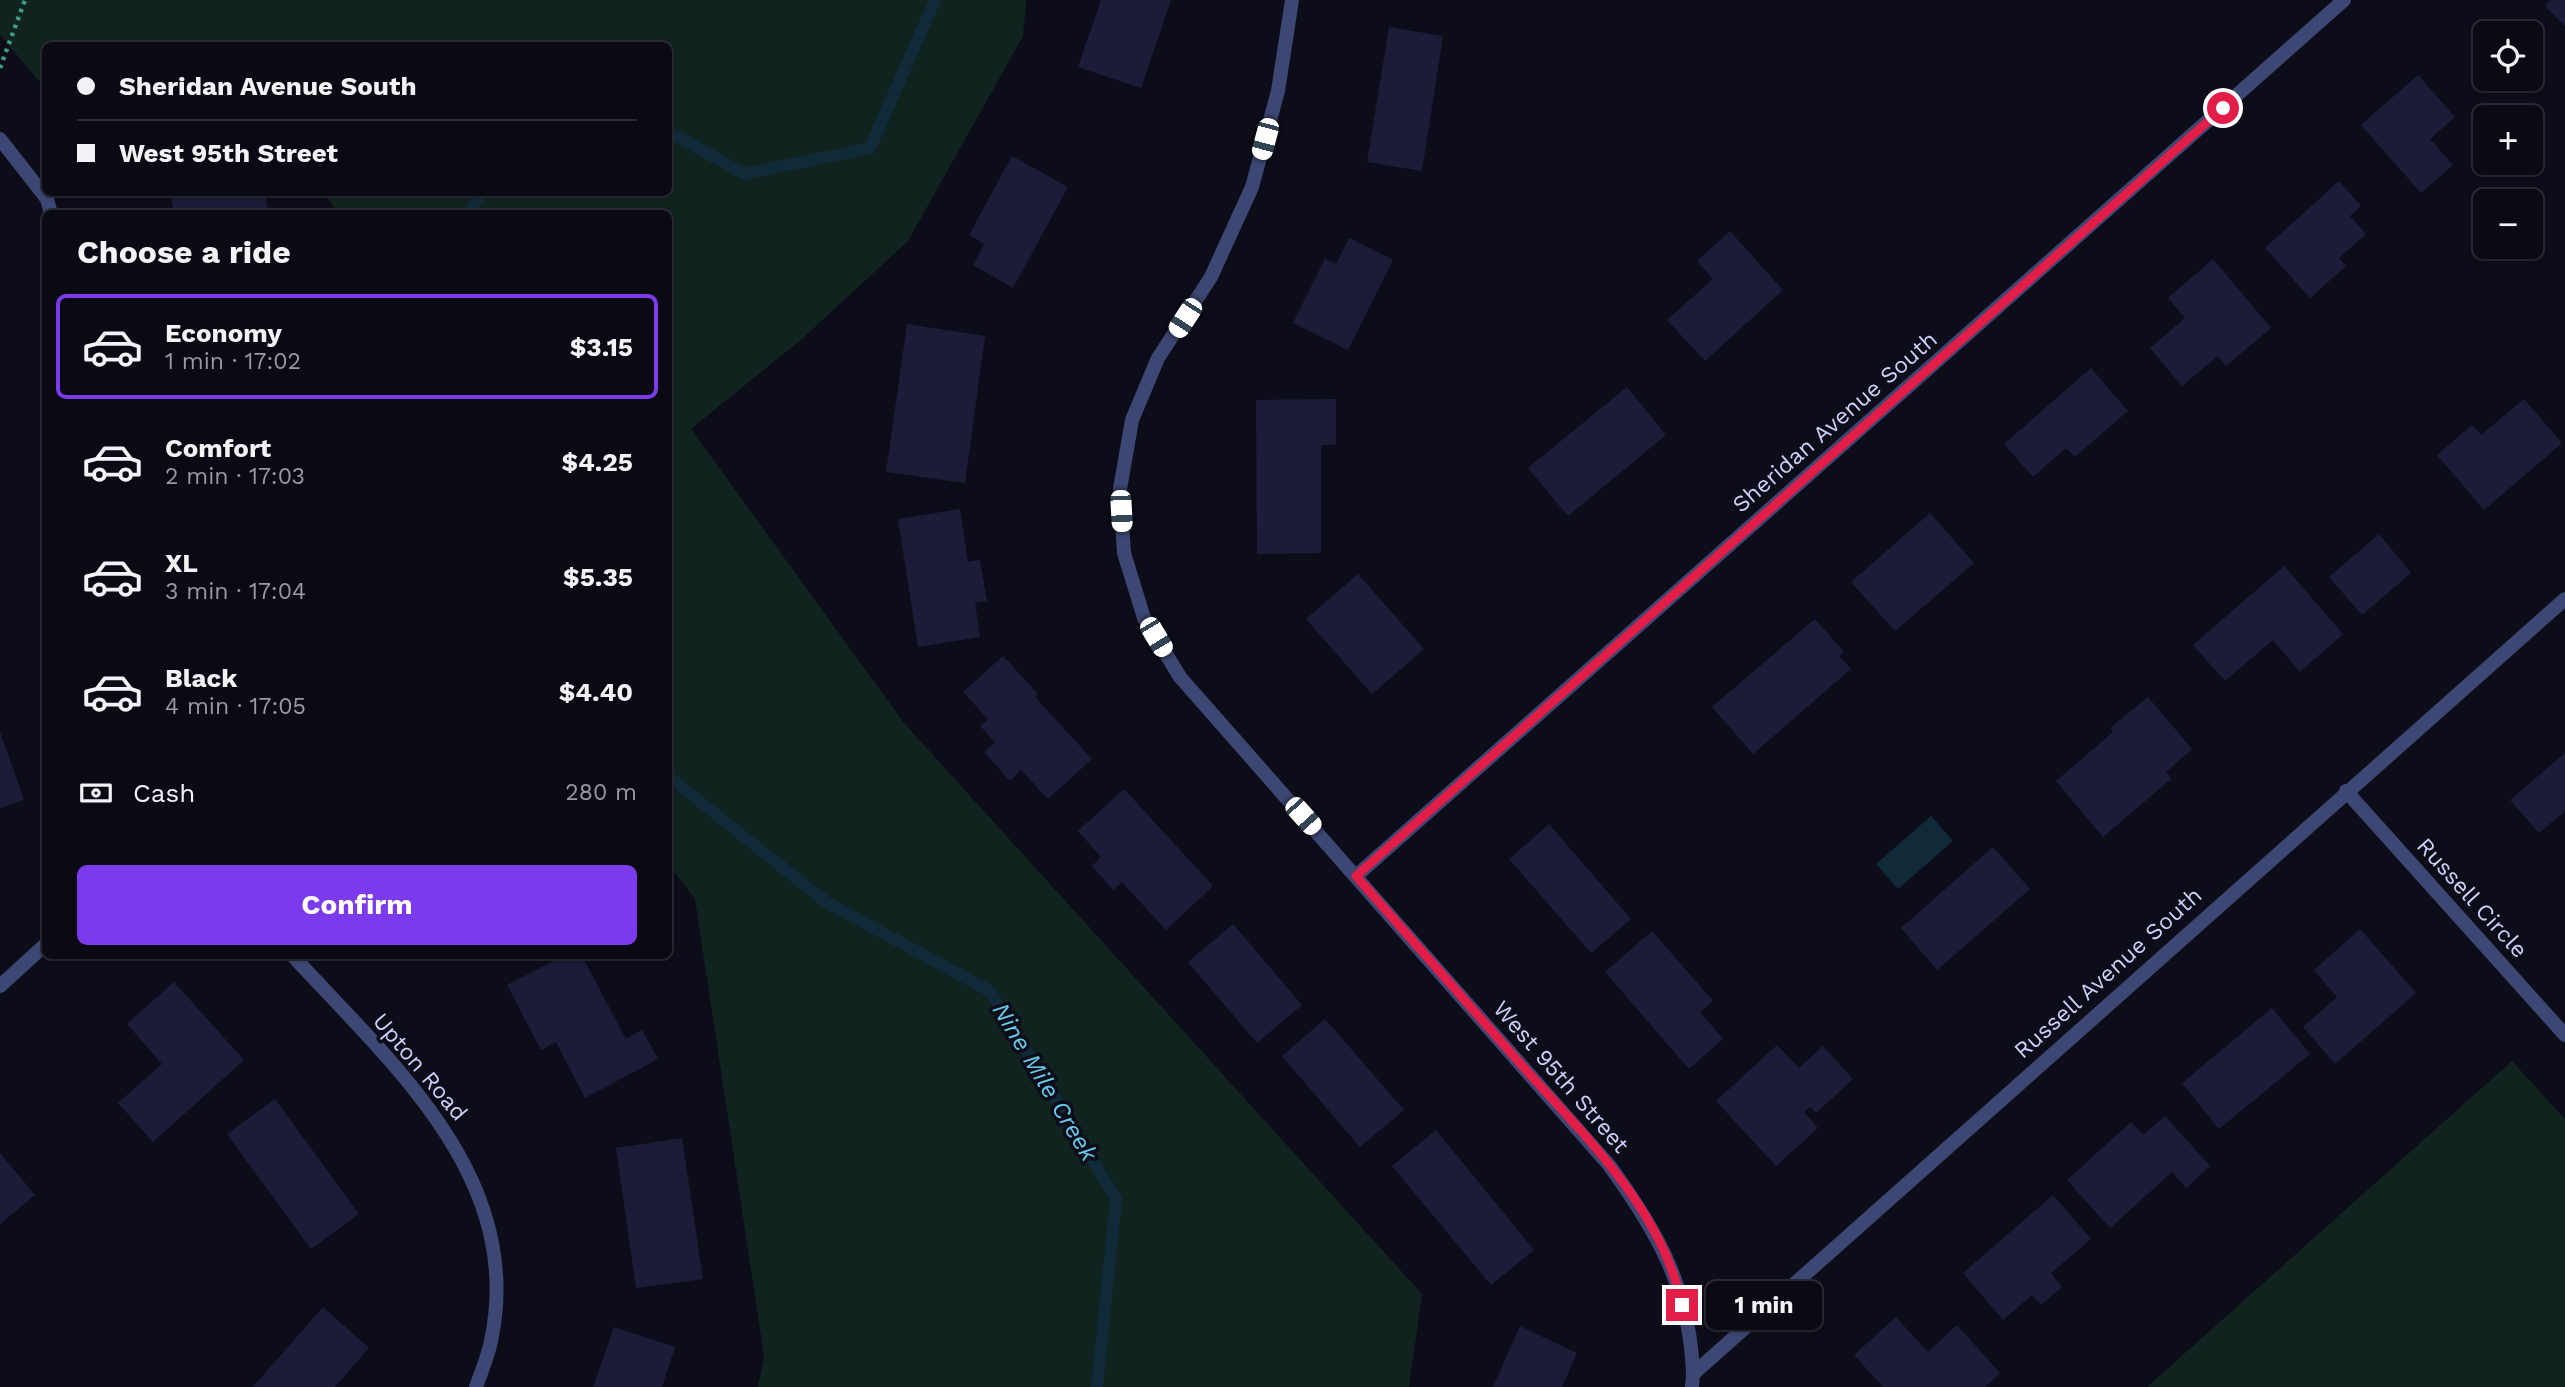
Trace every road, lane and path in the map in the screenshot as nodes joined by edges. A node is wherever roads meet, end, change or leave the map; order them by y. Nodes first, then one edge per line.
1 (25, 0) edge
2 (1292, 0) edge
3 (2344, 0) edge
4 (0, 68) edge
5 (0, 139) edge
6 (42, 193) edge
7 (2565, 599) edge
8 (2346, 791) junction
9 (1356, 876) junction
10 (42, 948) edge
11 (296, 959) edge
12 (0, 986) edge
13 (2565, 1035) edge
14 (1692, 1381) edge
15 (476, 1387) edge

1 - 4 path
2 - 9 street, West 95th Street
3 - 9 street, Sheridan Avenue South
5 - 6 street
7 - 8 street, Russell Avenue South
8 - 13 street, Russell Circle
8 - 14 street, Russell Avenue South
9 - 14 street, West 95th Street
10 - 12 street
11 - 15 street, Upton Road

